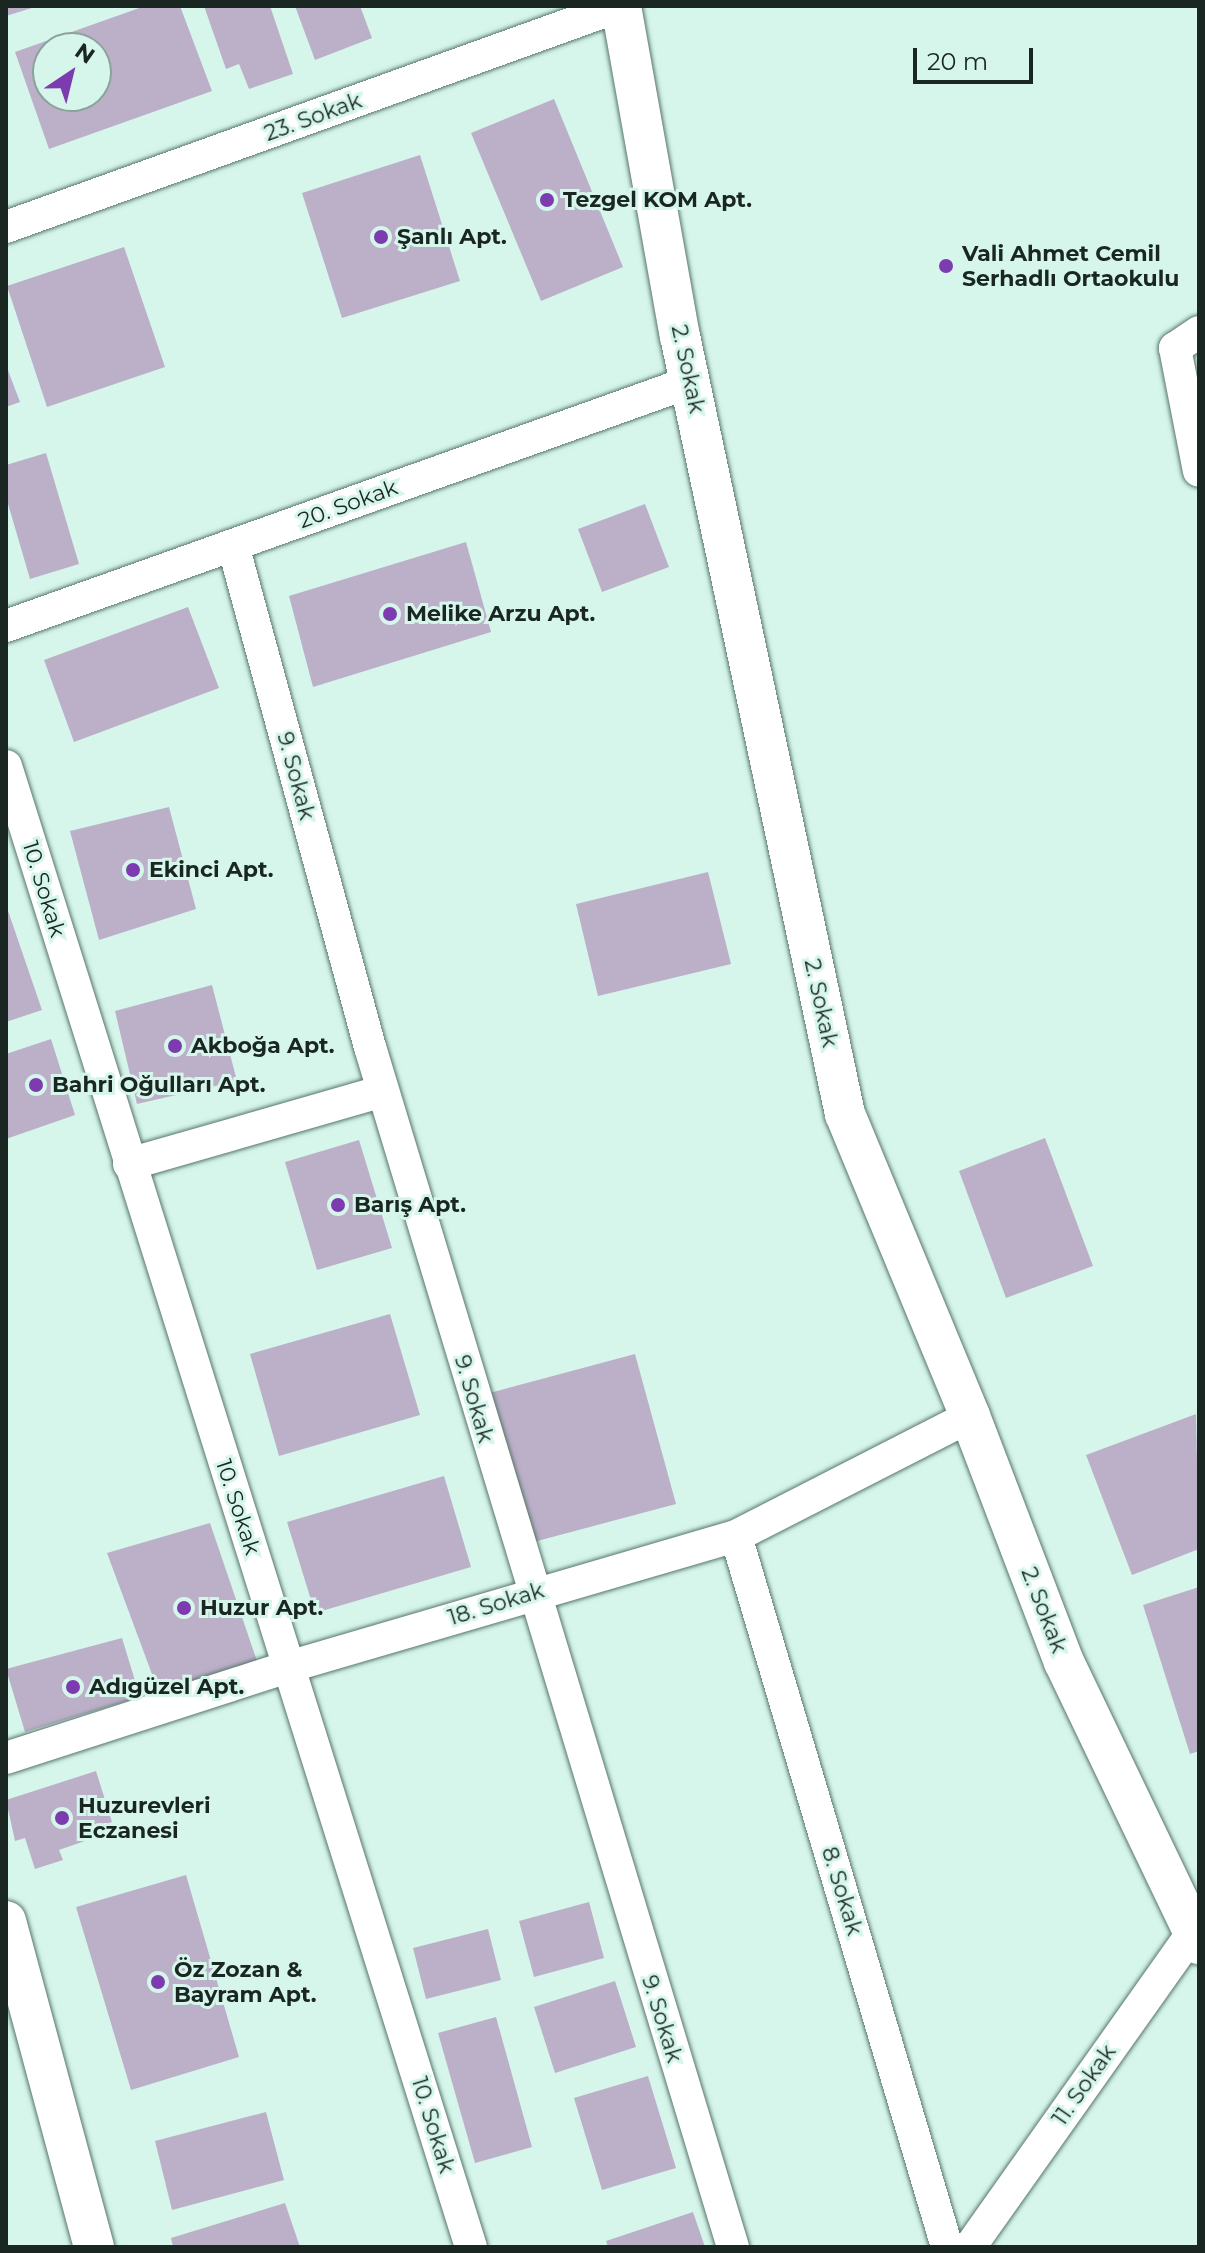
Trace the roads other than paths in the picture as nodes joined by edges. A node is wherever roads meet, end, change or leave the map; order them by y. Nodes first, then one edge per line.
1 (621, 6) edge
2 (6, 227) edge
3 (1199, 332) edge
4 (690, 382) junction
5 (1199, 471) edge
6 (233, 545) junction
7 (6, 626) edge
8 (6, 766) edge
9 (383, 1091) junction
10 (129, 1164) junction
11 (970, 1416) junction
12 (736, 1536) junction
13 (532, 1593) junction
14 (288, 1667) junction
15 (6, 1758) edge
16 (6, 1921) edge
17 (1196, 1933) edge
18 (94, 2247) edge
19 (471, 2247) edge
20 (733, 2247) edge
21 (947, 2247) edge
22 (970, 2247) edge

1 - 2 street, 23. Sokak
1 - 4 street, 2. Sokak
3 - 5 street
4 - 6 street, 20. Sokak
4 - 11 street, 2. Sokak
6 - 7 street, 20. Sokak
6 - 9 street, 9. Sokak
8 - 10 street, 10. Sokak
9 - 10 street
9 - 13 street, 9. Sokak
10 - 14 street, 10. Sokak
11 - 12 street, 18. Sokak
11 - 17 street, 2. Sokak
12 - 13 street, 18. Sokak
12 - 21 street, 8. Sokak
13 - 14 street, 18. Sokak
13 - 20 street, 9. Sokak
14 - 15 street, 18. Sokak
14 - 19 street, 10. Sokak
16 - 18 street
17 - 22 street, 11. Sokak

